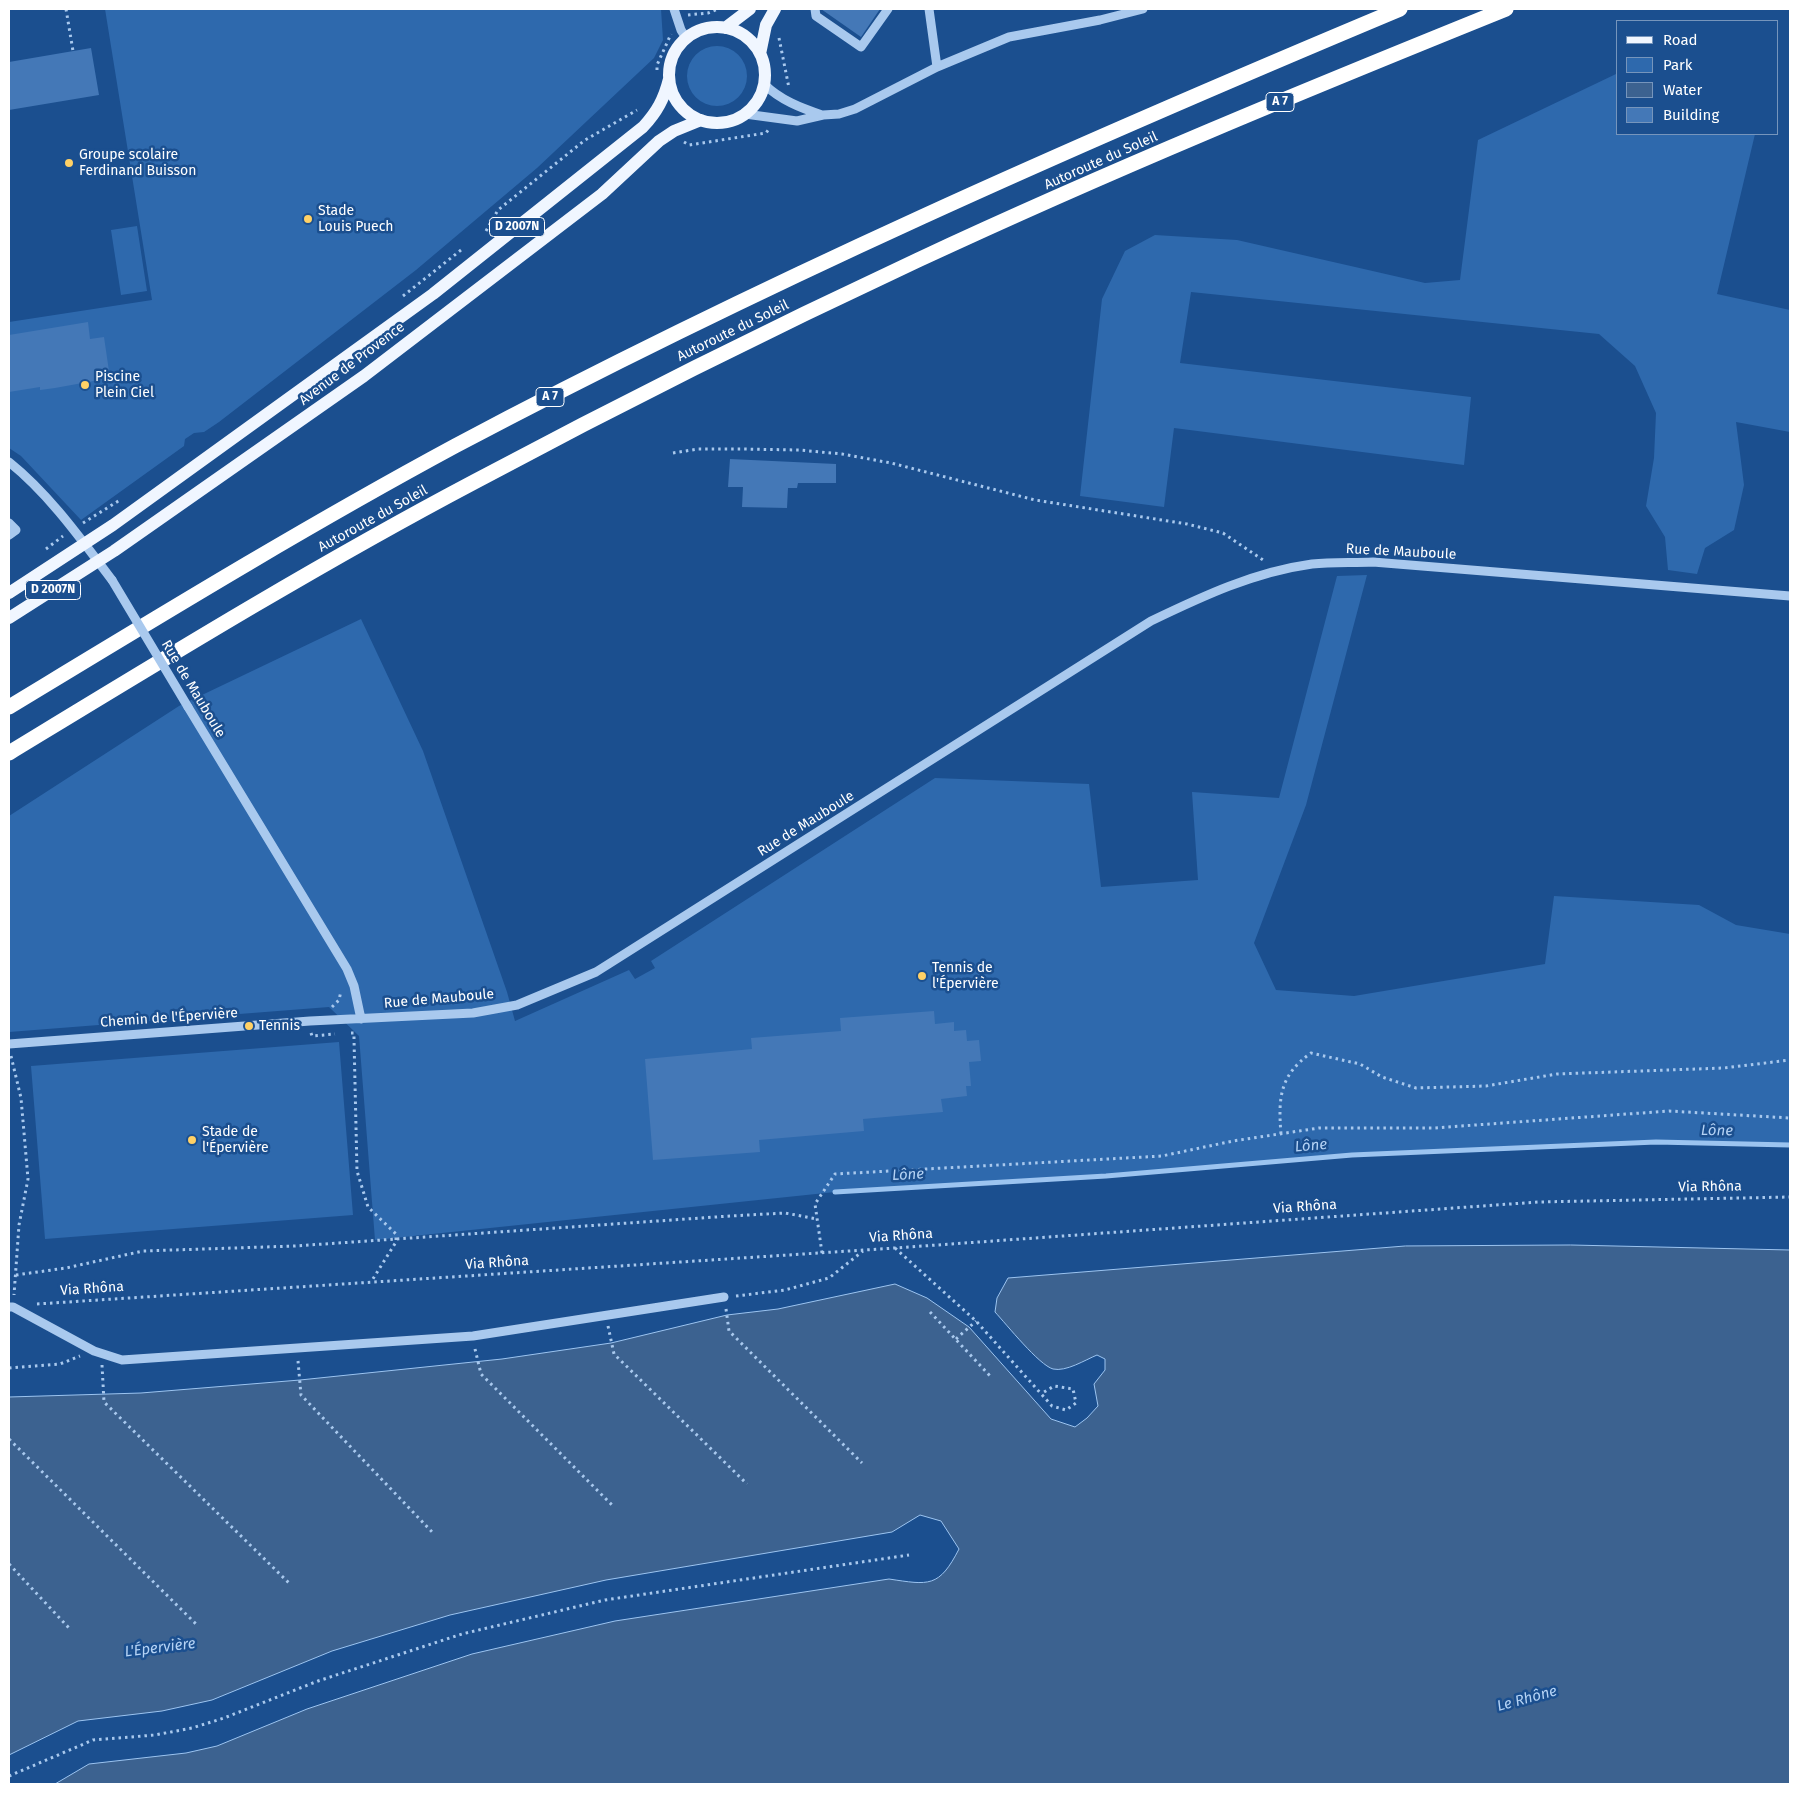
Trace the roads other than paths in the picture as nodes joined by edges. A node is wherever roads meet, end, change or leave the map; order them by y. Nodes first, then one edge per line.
1 (674, 9) edge
2 (750, 9) edge
3 (775, 9) edge
4 (815, 9) edge
5 (888, 9) edge
6 (929, 9) edge
7 (1143, 9) edge
8 (1400, 9) edge
9 (1506, 9) edge
10 (725, 28) junction
11 (686, 38) junction
12 (760, 54) junction
13 (937, 67) junction
14 (663, 79) junction
15 (764, 84) junction
16 (745, 114) junction
17 (823, 115) junction
18 (701, 120) junction
19 (9, 462) edge
20 (9, 523) edge
21 (9, 535) edge
22 (85, 544) junction
23 (98, 562) junction
24 (9, 593) edge
25 (1790, 596) edge
26 (9, 618) edge
27 (9, 707) edge
28 (9, 753) edge
29 (361, 1019) junction
30 (10, 1048) edge
31 (724, 1297) road end
32 (11, 1307) edge

1 - 11 street
2 - 10 main road
3 - 12 main road
4 - 5 street
6 - 13 street
7 - 13 street
8 - 27 highway, Autoroute du Soleil / A 7
9 - 28 highway, Autoroute du Soleil / A 7
10 - 11 main road
10 - 12 main road
11 - 14 main road
12 - 15 main road
13 - 17 street
14 - 18 main road
14 - 22 main road, Avenue de Provence / D 2007N
15 - 16 main road
15 - 17 street
16 - 17 street
16 - 18 main road
18 - 23 main road, Avenue de Provence / D 2007N
19 - 22 street, Rue de Mauboule
20 - 21 street
22 - 23 street, Rue de Mauboule
22 - 24 main road, Avenue de Provence / D 2007N
23 - 26 main road, Avenue de Provence / D 2007N
23 - 29 street, Rue de Mauboule, bridge
25 - 29 street, Rue de Mauboule
29 - 30 street, Chemin de l'Épervière
31 - 32 street

